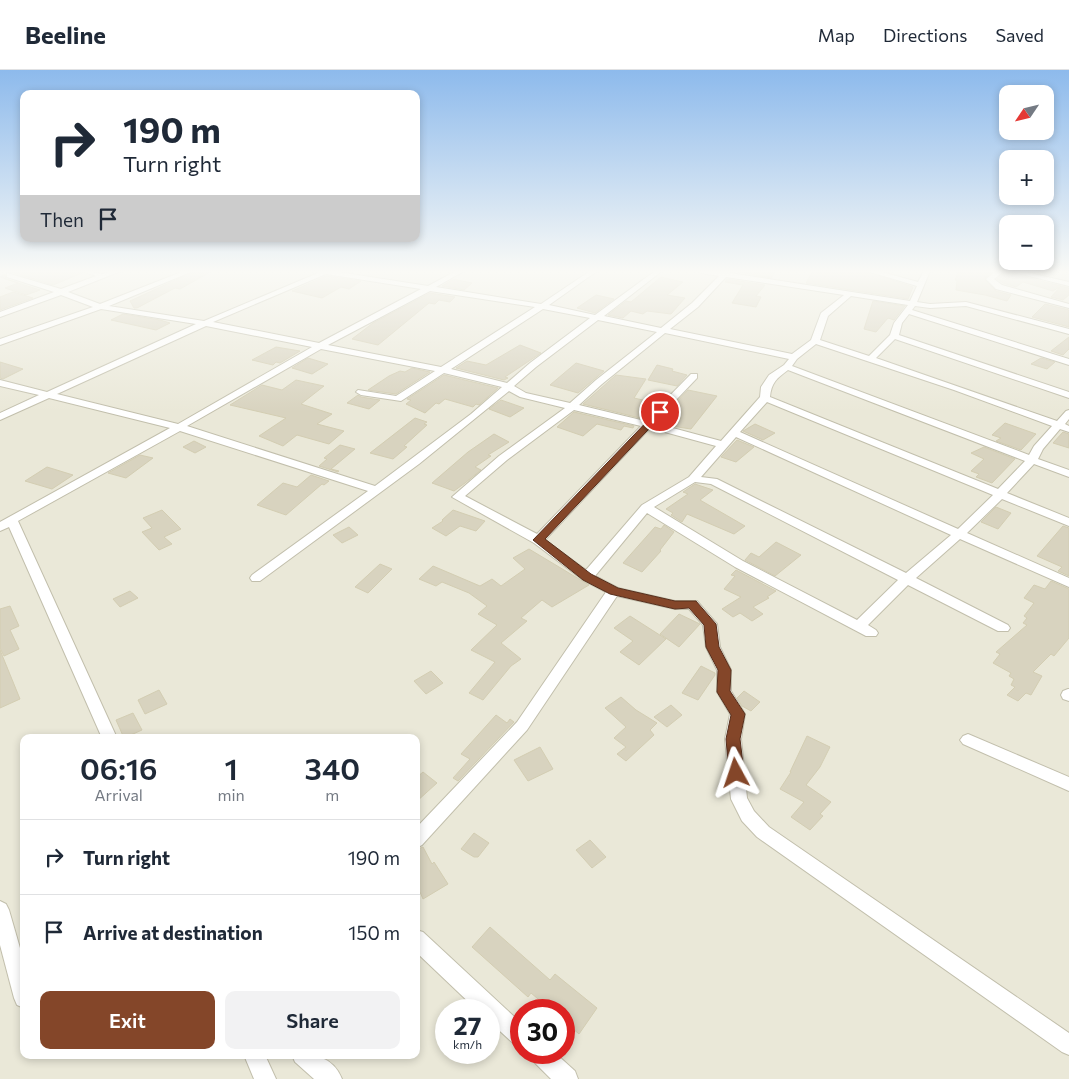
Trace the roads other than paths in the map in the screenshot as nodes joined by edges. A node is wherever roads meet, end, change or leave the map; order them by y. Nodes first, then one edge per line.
1 (66, 318) edge
2 (174, 318) edge
3 (215, 318) edge
4 (373, 318) edge
5 (522, 318) edge
6 (596, 318) edge
7 (603, 318) edge
8 (679, 318) edge
9 (823, 318) edge
10 (901, 318) edge
11 (930, 318) edge
12 (1018, 318) edge
13 (204, 323) junction
14 (664, 330) junction
15 (1069, 332) edge
16 (894, 336) junction
17 (815, 341) junction
18 (0, 342) edge
19 (320, 346) junction
20 (794, 357) junction
21 (872, 359) junction
22 (1069, 362) edge
23 (787, 368) junction
24 (443, 369) junction
25 (694, 376) dead end
26 (0, 383) edge
27 (509, 386) junction
28 (361, 392) dead end
29 (50, 394) junction
30 (1069, 395) edge
31 (765, 398) junction
32 (572, 407) junction
33 (1069, 413) edge
34 (0, 417) edge
35 (649, 425) junction
36 (179, 427) junction
37 (1064, 427) edge
38 (736, 433) junction
39 (723, 446) junction
40 (1032, 460) junction
41 (1069, 474) edge
42 (693, 479) junction
43 (377, 490) junction
44 (1000, 494) junction
45 (646, 507) junction
46 (12, 520) junction
47 (1069, 522) edge
48 (0, 527) edge
49 (960, 533) junction
50 (538, 540) junction
51 (587, 577) junction
52 (256, 578) dead end
53 (906, 580) junction
54 (1069, 583) edge
55 (614, 591) junction
56 (859, 626) junction
57 (1003, 628) dead end
58 (872, 633) dead end
59 (108, 734) edge
60 (968, 740) dead end
61 (1069, 784) edge
62 (420, 836) edge
63 (0, 910) edge
64 (420, 943) edge
65 (20, 983) edge
66 (510, 1027) edge
67 (1069, 1045) edge
68 (256, 1059) edge
69 (307, 1059) edge
70 (551, 1064) edge
71 (265, 1079) edge
72 (331, 1079) edge
73 (567, 1079) edge

1 - 18 street
2 - 13 street
3 - 13 street
4 - 19 street
5 - 24 street
6 - 27 street
7 - 14 street
8 - 14 street
9 - 17 street
10 - 16 street
11 - 22 street
12 - 15 street
13 - 19 street
13 - 29 street
14 - 20 street
14 - 32 street
16 - 21 street
16 - 30 street
17 - 20 street
17 - 21 street
19 - 24 street
19 - 36 street
20 - 23 street
21 - 37 street
23 - 31 street
23 - 40 street
24 - 27 street
24 - 28 street
25 - 35 street
26 - 29 street
27 - 32 street
27 - 43 street
29 - 34 street
29 - 36 street
31 - 38 street
31 - 44 street
32 - 35 street
32 - 50 street
33 - 37 street
35 - 39 street
35 - 50 street
36 - 43 street
36 - 46 street
37 - 40 street
38 - 39 street
38 - 49 street
39 - 42 street
40 - 41 street
40 - 44 street
42 - 45 street
42 - 53 street
43 - 52 street
44 - 47 street
44 - 49 street
45 - 51 street
45 - 56 street
46 - 48 street
46 - 59 street
49 - 53 street
49 - 54 street
50 - 51 street
51 - 55 street
53 - 56 street
53 - 57 street
55 - 62 street
55 - 67 street
56 - 58 street
60 - 61 street
63 - 65 street
64 - 66 street
68 - 71 street
69 - 72 street
70 - 73 street

